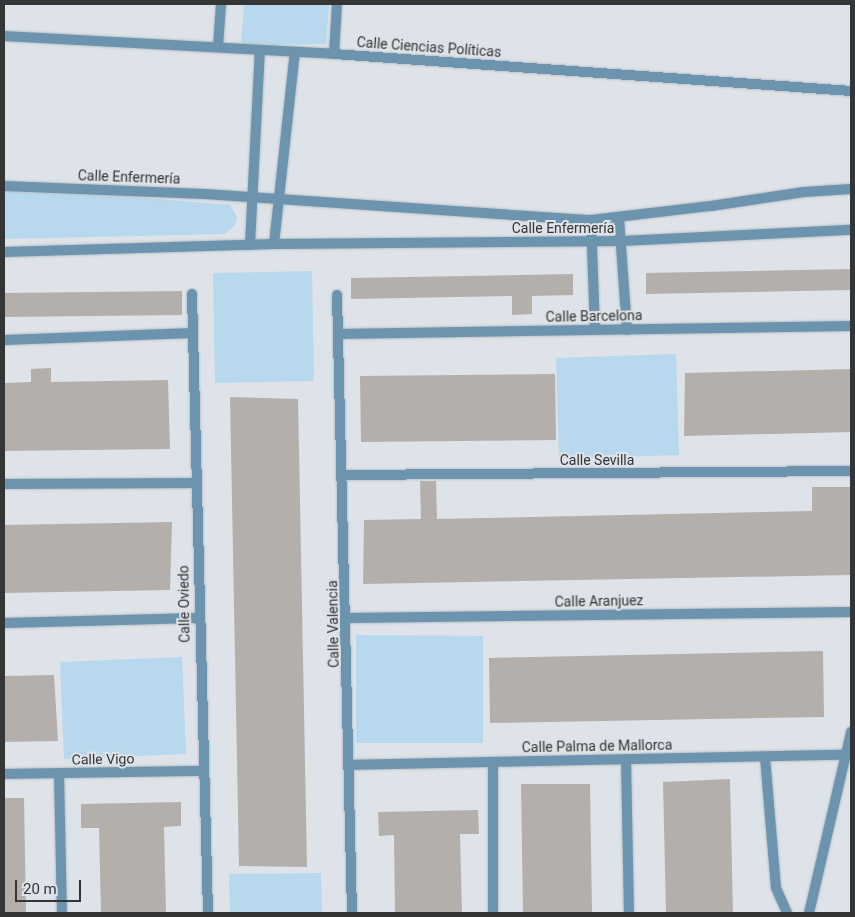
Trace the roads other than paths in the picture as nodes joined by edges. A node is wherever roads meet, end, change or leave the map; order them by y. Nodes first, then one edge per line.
1 (221, 4) edge
2 (337, 4) edge
3 (4, 36) edge
4 (218, 48) junction
5 (260, 50) junction
6 (295, 52) junction
7 (334, 54) junction
8 (851, 91) edge
9 (4, 186) edge
10 (851, 189) edge
11 (252, 197) junction
12 (279, 198) junction
13 (619, 218) junction
14 (591, 220) junction
15 (851, 230) edge
16 (594, 241) junction
17 (622, 241) junction
18 (274, 244) junction
19 (250, 245) junction
20 (4, 252) edge
21 (192, 294) dead end
22 (337, 295) dead end
23 (851, 326) edge
24 (595, 330) junction
25 (627, 330) junction
26 (192, 333) junction
27 (338, 334) junction
28 (4, 340) edge
29 (851, 471) edge
30 (343, 475) junction
31 (196, 483) junction
32 (4, 484) edge
33 (851, 612) edge
34 (198, 618) junction
35 (347, 618) junction
36 (4, 623) edge
37 (851, 732) edge
38 (846, 755) junction
39 (765, 756) junction
40 (626, 760) junction
41 (493, 762) junction
42 (349, 765) junction
43 (203, 771) junction
44 (59, 773) junction
45 (4, 774) edge
46 (62, 913) edge
47 (208, 913) edge
48 (352, 913) edge
49 (492, 913) edge
50 (629, 913) edge
51 (788, 913) edge
52 (809, 913) edge

1 - 4 street
2 - 7 street
3 - 4 street, Calle Ciencias Políticas
4 - 5 street, Calle Ciencias Políticas
5 - 6 street, Calle Ciencias Políticas
5 - 11 street
6 - 7 street, Calle Ciencias Políticas
6 - 12 street
7 - 8 street, Calle Ciencias Políticas
9 - 11 street, Calle Enfermería
10 - 13 street, Calle Enfermería
11 - 12 street, Calle Enfermería
11 - 19 street
12 - 14 street, Calle Enfermería
12 - 18 street
13 - 14 street, Calle Enfermería
13 - 17 street
14 - 16 street
15 - 17 street, Calle Enfermería
16 - 17 street, Calle Enfermería
16 - 18 street, Calle Enfermería
16 - 24 street
17 - 25 street
18 - 19 street, Calle Enfermería
19 - 20 street, Calle Enfermería
21 - 26 street, Calle Oviedo
22 - 27 street, Calle Valencia
23 - 25 street, Calle Barcelona
24 - 25 street, Calle Barcelona
24 - 27 street, Calle Barcelona
26 - 28 street
26 - 31 street, Calle Oviedo
27 - 30 street, Calle Valencia
29 - 30 street, Calle Sevilla
30 - 35 street, Calle Valencia
31 - 32 street
31 - 34 street, Calle Oviedo
33 - 35 street, Calle Aranjuez
34 - 36 street
34 - 43 street, Calle Oviedo
35 - 42 street, Calle Valencia
37 - 38 street
38 - 39 street, Calle Palma de Mallorca
38 - 52 street
39 - 40 street, Calle Palma de Mallorca
39 - 51 street
40 - 41 street, Calle Palma de Mallorca
40 - 50 street
41 - 42 street, Calle Palma de Mallorca
41 - 49 street
42 - 48 street, Calle Valencia
43 - 44 street, Calle Vigo
43 - 47 street, Calle Oviedo
44 - 45 street, Calle Vigo
44 - 46 street

